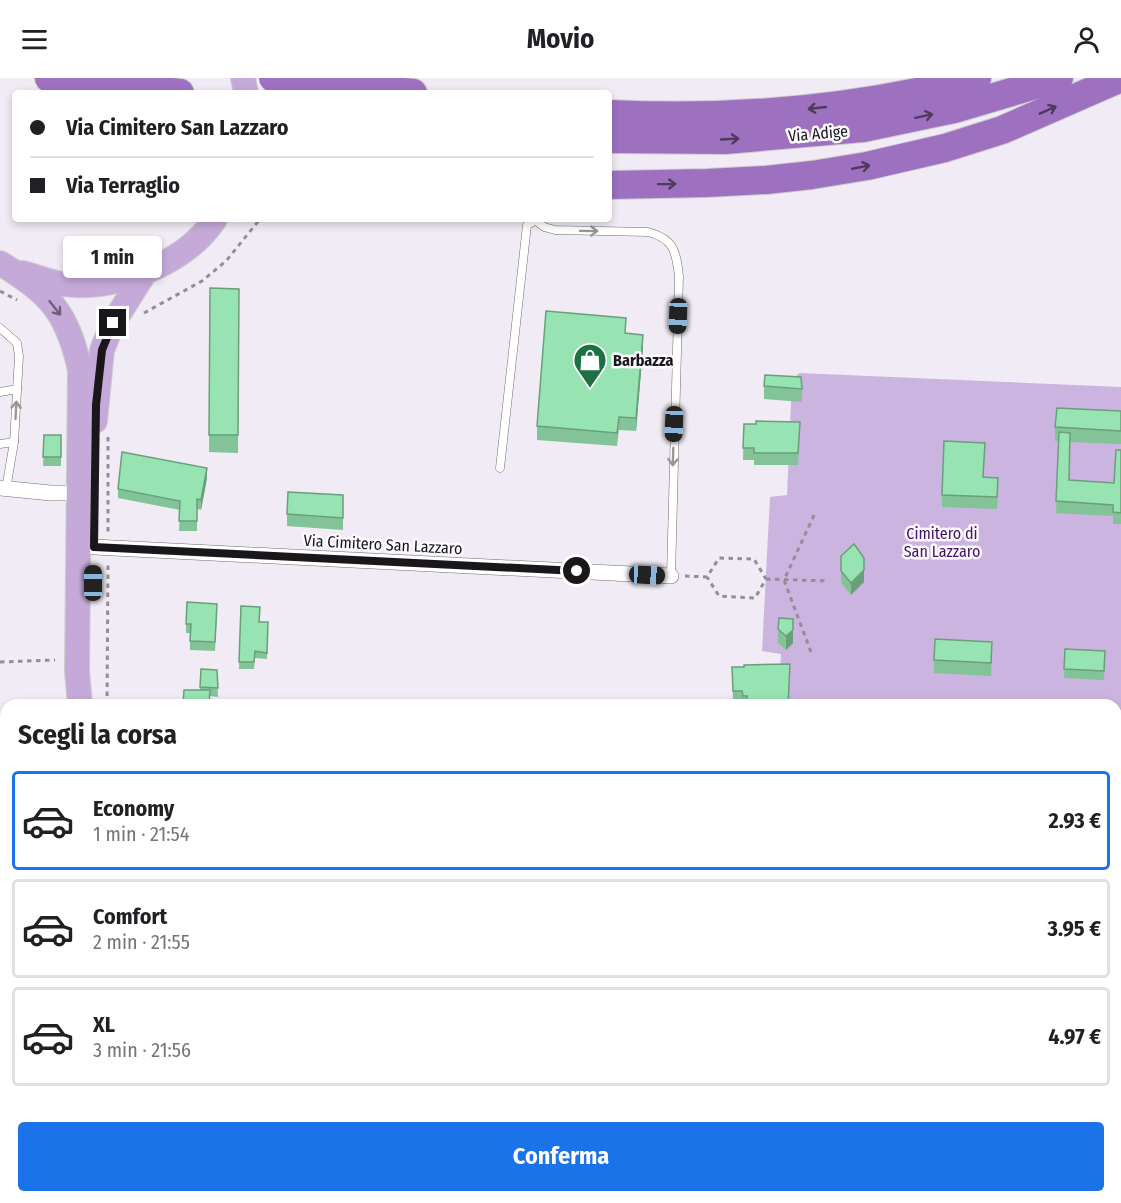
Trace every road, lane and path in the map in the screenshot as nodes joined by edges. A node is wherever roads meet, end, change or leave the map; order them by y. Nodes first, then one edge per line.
1 (49, 78) edge
2 (273, 78) edge
3 (977, 78) edge
4 (1059, 78) edge
5 (1121, 78) edge
6 (154, 90) edge
7 (385, 90) edge
8 (612, 114) edge
9 (612, 139) edge
10 (612, 185) edge
11 (212, 222) edge
12 (258, 222) edge
13 (532, 222) edge
14 (537, 222) edge
15 (5, 266) edge
16 (144, 274) junction
17 (137, 320) dead end
18 (0, 328) edge
19 (17, 389) junction
20 (0, 392) edge
21 (108, 431) dead end
22 (14, 442) junction
23 (0, 444) edge
24 (500, 468) dead end
25 (3, 488) edge
26 (79, 493) junction
27 (816, 511) dead end
28 (101, 548) junction
29 (671, 576) junction
30 (706, 577) junction
31 (766, 579) junction
32 (784, 580) junction
33 (829, 582) dead end
34 (811, 652) dead end
35 (55, 660) dead end
36 (0, 663) edge
37 (80, 699) edge
38 (91, 699) edge
39 (107, 699) edge

1 - 6 highway
2 - 7 highway, bridge
3 -> 8 highway, Via Adige
9 -> 4 highway, Via Adige
10 -> 5 highway
11 - 16 main road
12 - 17 path
13 - 24 lane
14 -> 29 lane
15 - 16 main road
15 -> 26 main road
16 - 28 main road
18 - 19 lane
19 - 20 lane
22 -> 19 lane
21 - 28 path
22 - 23 lane
22 - 25 lane
25 - 26 street
26 - 37 main road
27 - 32 path
28 - 29 street, Via Cimitero San Lazzaro
28 - 38 main road
28 - 39 path
29 - 30 path
30 - 31 path
30 - 31 path
31 - 32 path
32 - 33 path
32 - 34 path
35 - 36 path

